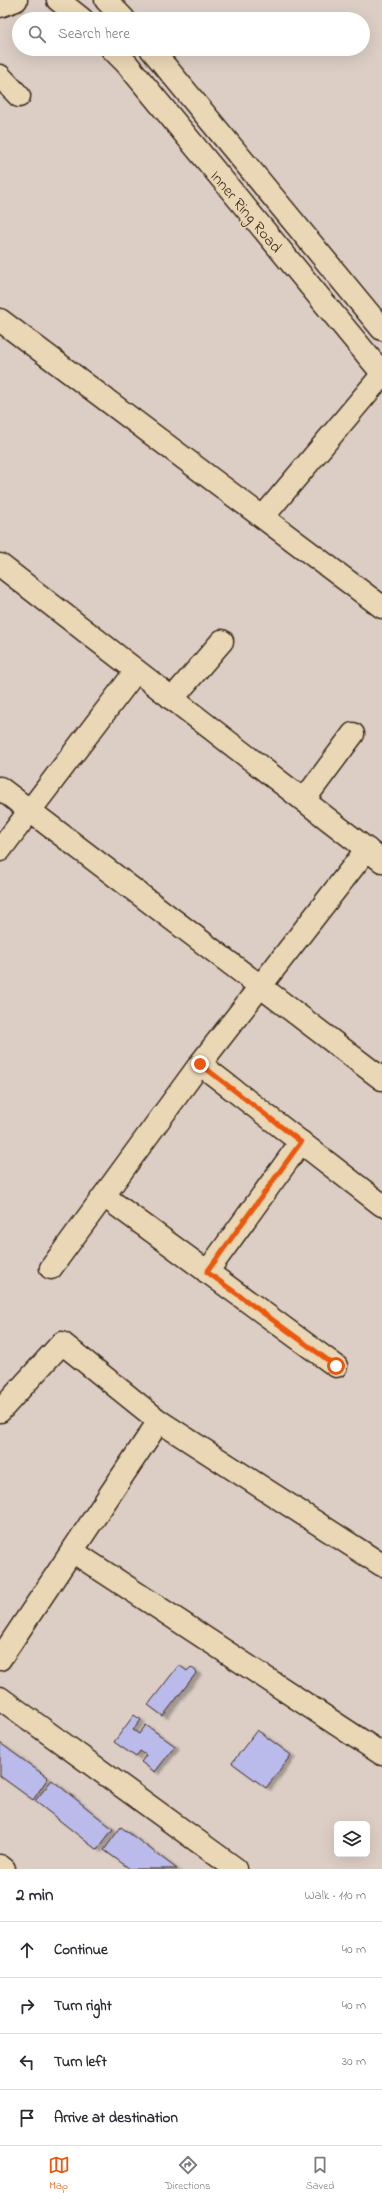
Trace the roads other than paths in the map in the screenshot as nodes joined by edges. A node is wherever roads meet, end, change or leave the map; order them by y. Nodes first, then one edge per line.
1 (16, 0) edge
2 (58, 0) edge
3 (106, 0) edge
4 (0, 6) edge
5 (73, 12) edge
6 (117, 12) edge
7 (119, 56) edge
8 (157, 56) edge
9 (0, 76) edge
10 (19, 96) dead end
11 (0, 320) edge
12 (382, 329) edge
13 (382, 374) edge
14 (263, 518) junction
15 (0, 565) edge
16 (382, 607) edge
17 (222, 640) dead end
18 (136, 671) junction
19 (172, 699) junction
20 (353, 734) dead end
21 (0, 788) edge
22 (304, 800) junction
23 (29, 810) junction
24 (0, 850) edge
25 (375, 855) edge
26 (259, 987) junction
27 (200, 1064) junction
28 (382, 1079) edge
29 (301, 1142) junction
30 (104, 1196) junction
31 (382, 1205) edge
32 (51, 1268) dead end
33 (207, 1272) junction
34 (336, 1366) dead end
35 (0, 1410) edge
36 (159, 1421) junction
37 (72, 1551) junction
38 (382, 1565) edge
39 (0, 1659) edge
40 (0, 1698) edge
41 (382, 1754) edge
42 (0, 1866) edge
43 (4, 1869) edge
44 (236, 1869) edge

1 - 4 street
2 - 5 street
3 - 6 street
7 - 13 street, Inner Ring Road
8 - 12 street, Inner Ring Road
9 - 10 street
11 - 14 street
13 - 14 street
14 - 16 street
15 - 18 street
17 - 19 street
18 - 19 street
18 - 23 street
19 - 22 street
20 - 22 street
21 - 23 street
22 - 25 street
23 - 24 street
23 - 26 street
25 - 26 street
26 - 27 street
26 - 28 street
27 - 29 street
27 - 30 street
29 - 31 street
29 - 33 street
30 - 32 street
30 - 33 street
33 - 34 street
35 - 36 street
36 - 37 street
36 - 38 street
37 - 39 street
37 - 41 street
40 - 44 street
42 - 43 street

